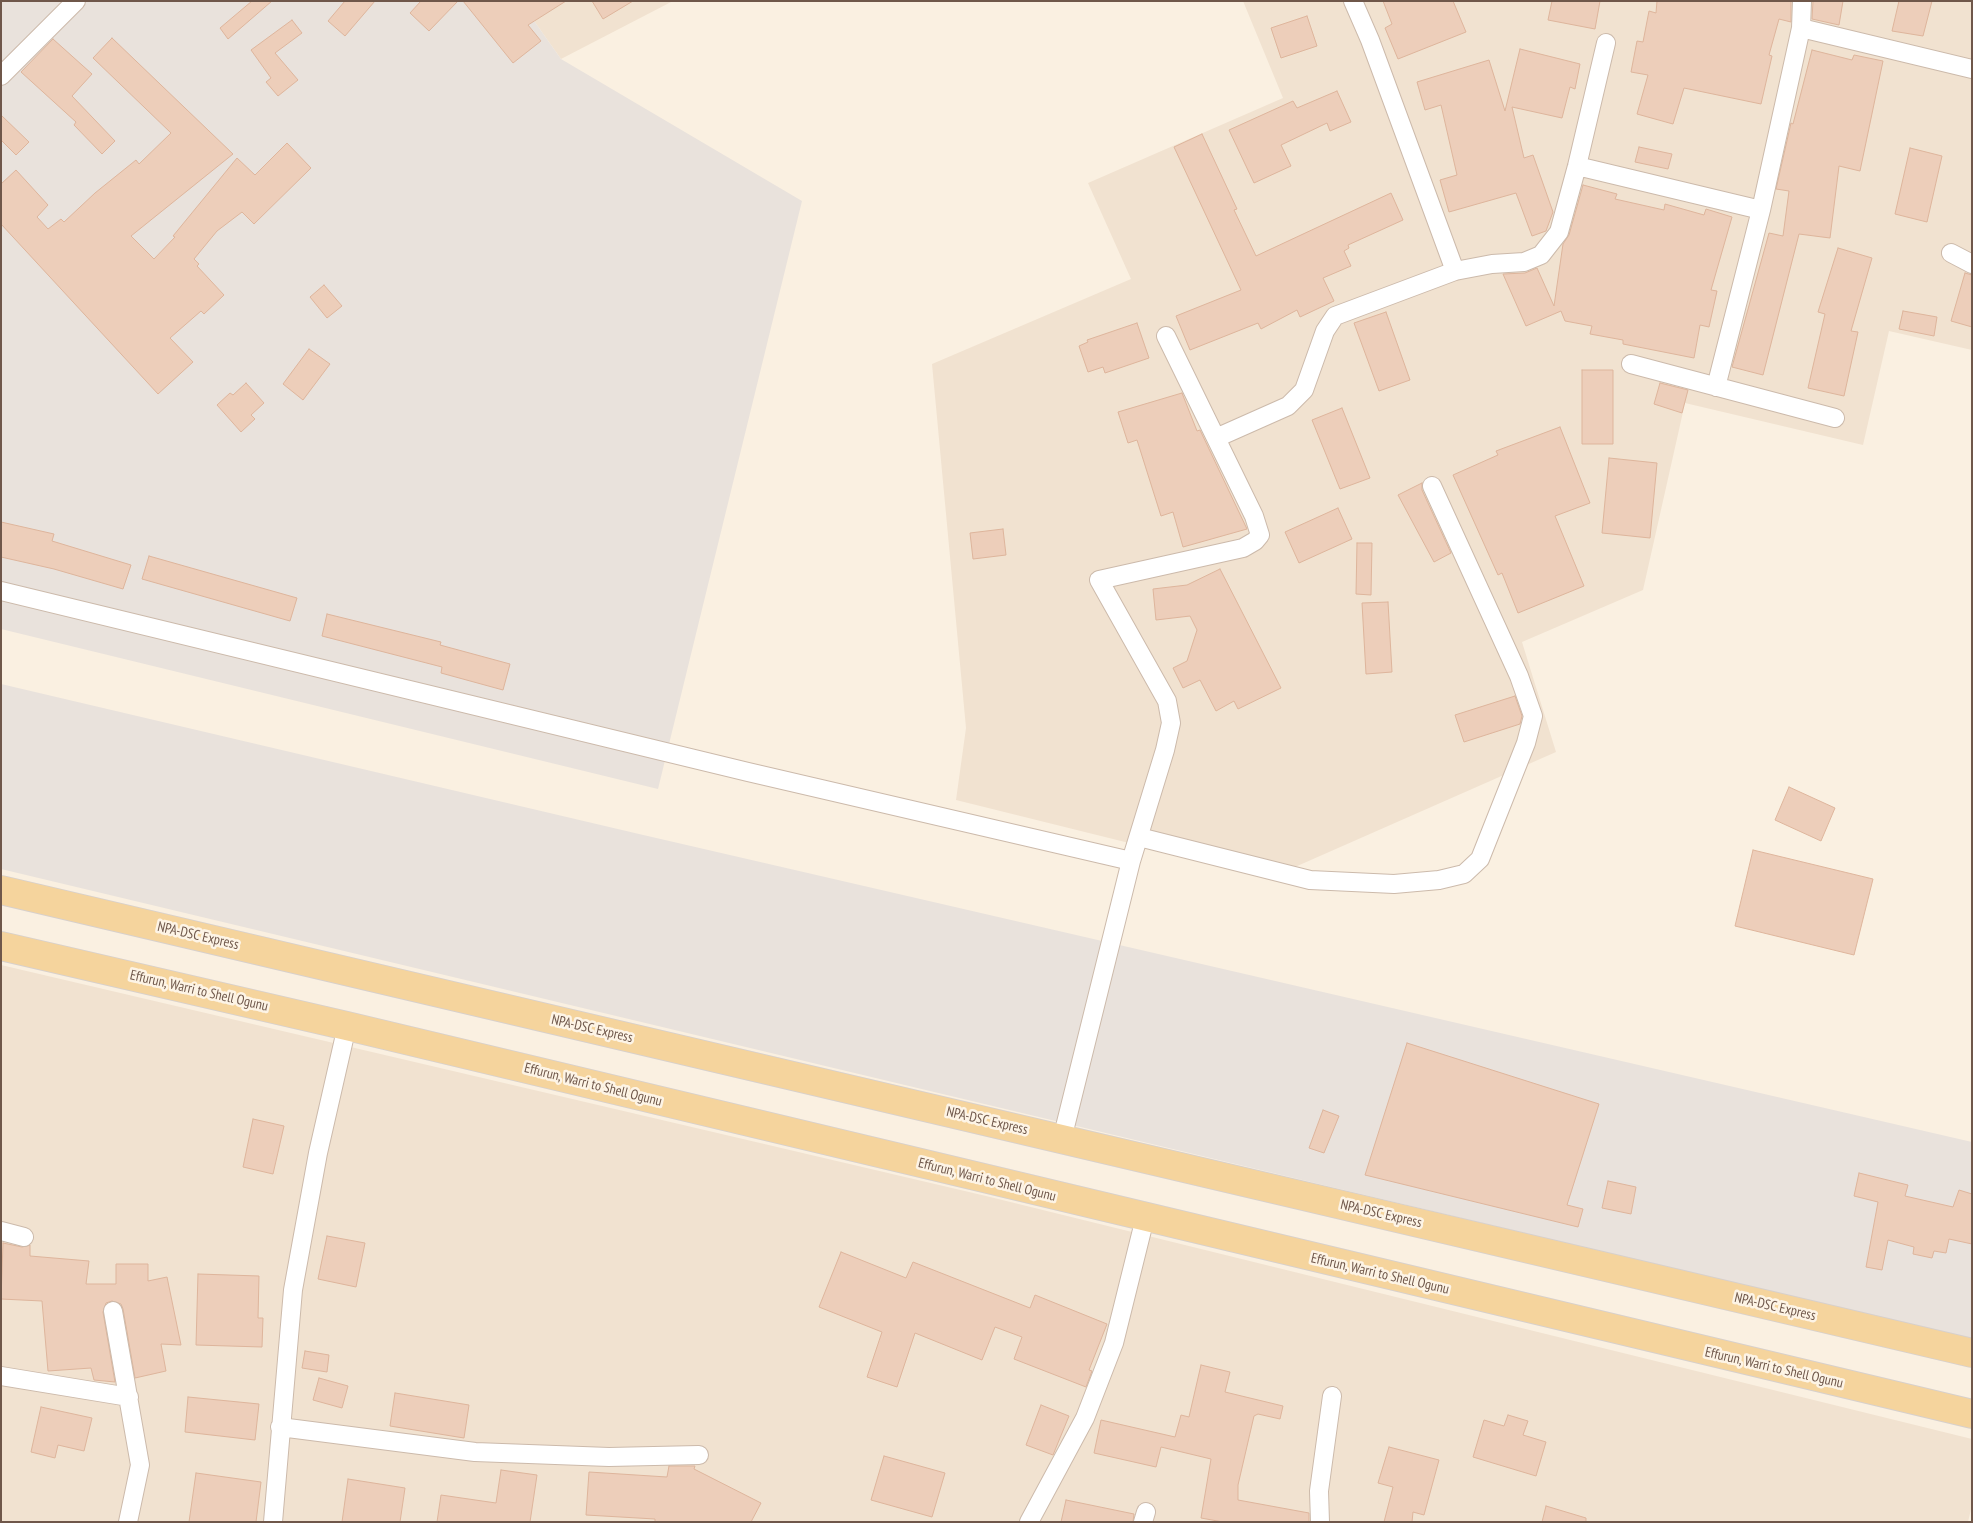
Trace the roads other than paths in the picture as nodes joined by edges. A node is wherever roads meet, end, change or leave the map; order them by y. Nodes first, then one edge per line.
1 (76, 1) edge
2 (1353, 1) edge
3 (1802, 1) edge
4 (1801, 28) junction
5 (1606, 43) dead end
6 (1972, 69) edge
7 (1, 76) edge
8 (1577, 166) junction
9 (1761, 210) junction
10 (1951, 253) dead end
11 (1972, 264) edge
12 (1455, 271) junction
13 (1166, 336) dead end
14 (1631, 364) dead end
15 (1716, 387) junction
16 (1835, 418) dead end
17 (1216, 438) junction
18 (1432, 486) dead end
19 (1, 591) edge
20 (1139, 837) junction
21 (1131, 861) junction
22 (1, 890) edge
23 (1, 946) edge
24 (347, 1026) junction
25 (1062, 1139) junction
26 (1145, 1218) junction
27 (1, 1231) edge
28 (24, 1237) dead end
29 (113, 1311) dead end
30 (1972, 1353) edge
31 (1, 1376) edge
32 (129, 1396) junction
33 (1332, 1396) dead end
34 (1972, 1414) edge
35 (280, 1427) junction
36 (699, 1455) dead end
37 (128, 1522) edge
38 (273, 1522) edge
39 (1029, 1522) edge
40 (1320, 1522) edge

1 - 7 street
2 - 12 street
3 - 4 street
4 - 6 street
4 - 9 street
5 - 8 street
8 - 9 street
8 - 12 street
9 - 15 street
10 - 11 street
12 - 17 street
13 - 17 street
14 - 15 street
15 - 16 street
17 - 20 street
18 - 20 street
19 - 21 street
20 - 21 street
21 - 25 street
22 - 25 main road, NPA-DSC Express
23 - 24 main road, Effurun, Warri to Shell Ogunu
24 - 26 main road, Effurun, Warri to Shell Ogunu
24 - 35 street
25 - 30 main road, NPA-DSC Express
26 - 34 main road, Effurun, Warri to Shell Ogunu
26 - 39 street
27 - 28 street
29 - 32 street
31 - 32 street
32 - 37 street
33 - 40 street
35 - 36 street
35 - 38 street

